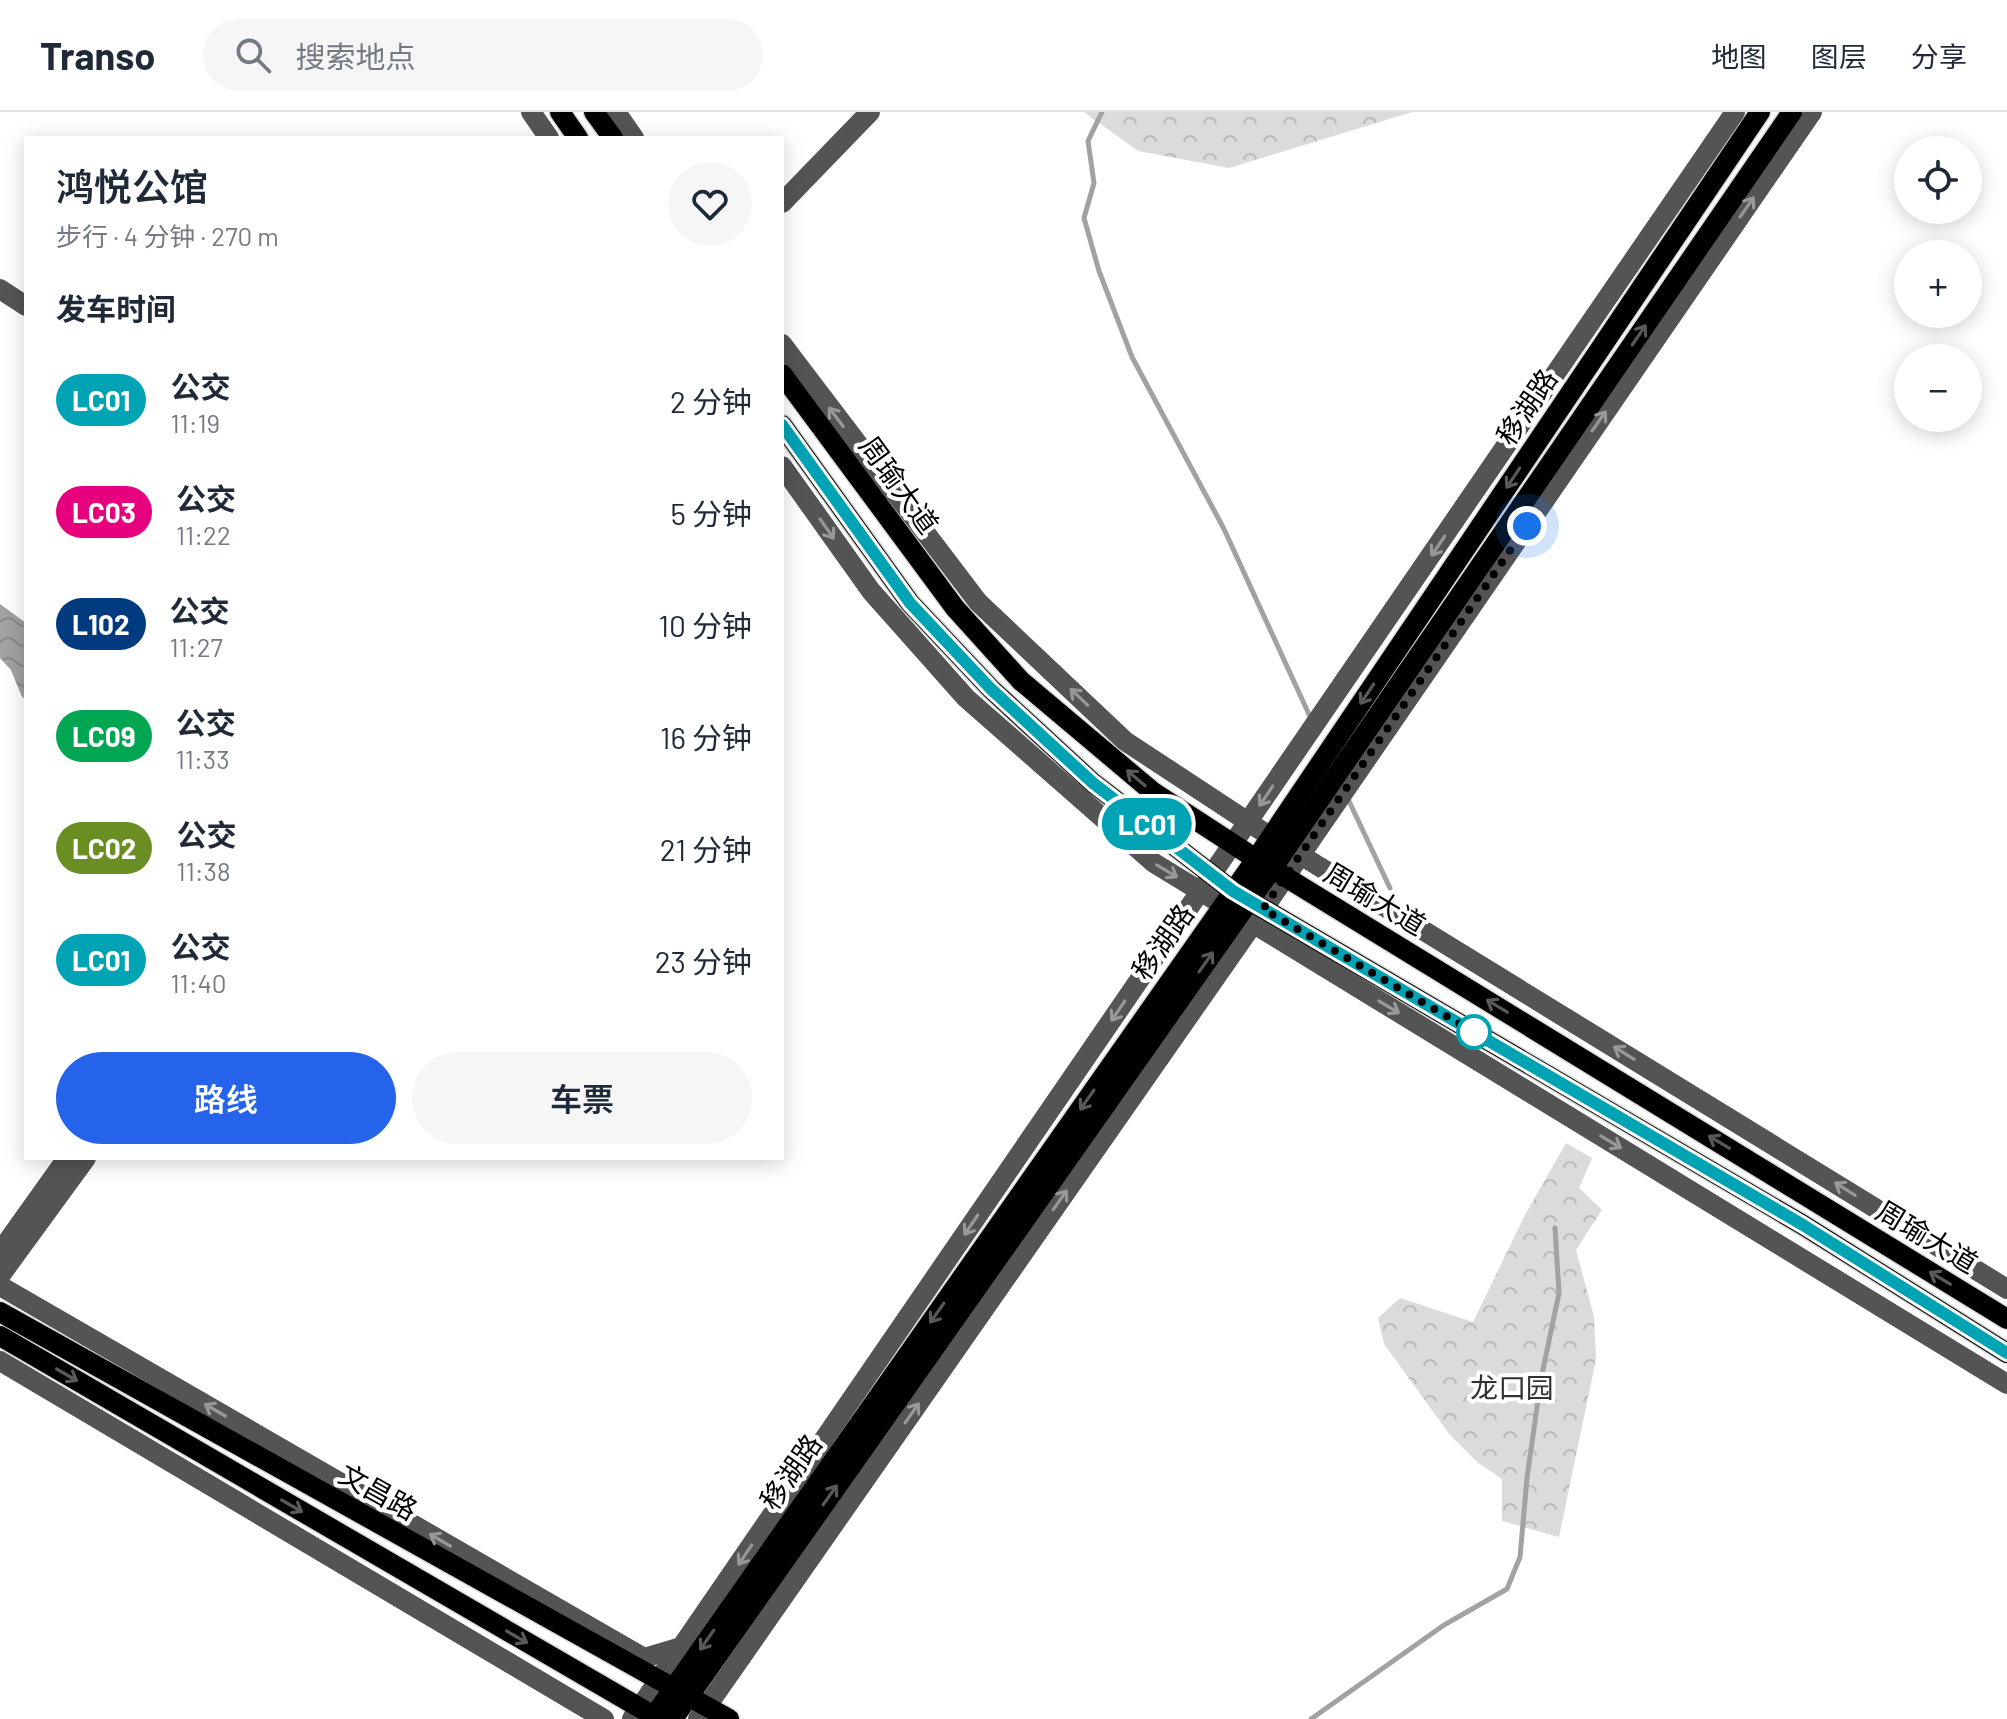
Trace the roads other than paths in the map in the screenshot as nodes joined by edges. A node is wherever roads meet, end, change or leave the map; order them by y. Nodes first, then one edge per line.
1 (531, 112) edge
2 (560, 112) edge
3 (594, 112) edge
4 (616, 112) edge
5 (853, 112) edge
6 (870, 112) edge
7 (1735, 112) edge
8 (1760, 112) edge
9 (1792, 112) edge
10 (1812, 112) edge
11 (548, 136) edge
12 (577, 136) edge
13 (612, 136) edge
14 (633, 136) edge
15 (784, 184) edge
16 (784, 201) edge
17 (0, 289) edge
18 (24, 305) edge
19 (784, 347) edge
20 (784, 377) edge
21 (784, 428) edge
22 (784, 469) edge
23 (1336, 773) junction
24 (1248, 822) junction
25 (1233, 844) junction
26 (1287, 845) junction
27 (1271, 868) junction
28 (1206, 883) junction
29 (1244, 907) junction
30 (66, 1160) edge
31 (85, 1160) edge
32 (0, 1252) edge
33 (0, 1276) edge
34 (0, 1286) edge
35 (2007, 1289) edge
36 (0, 1312) edge
37 (2007, 1319) edge
38 (0, 1336) edge
39 (2007, 1353) edge
40 (0, 1361) edge
41 (2007, 1384) edge
42 (681, 1647) junction
43 (673, 1689) junction
44 (702, 1713) edge
45 (651, 1717) edge
46 (604, 1719) edge
47 (729, 1719) edge

1 - 11 street
2 - 12 main road
3 - 13 main road
4 - 14 street
5 - 15 street
6 - 16 street
7 -> 24 street, 移湖路
8 -> 23 main road, 移湖路
23 -> 9 main road, 移湖路
23 -> 10 street, 移湖路
17 - 18 street
24 -> 19 street
25 -> 20 main road, 周瑜大道
21 - 28 main road, 周瑜大道
22 -> 28 street
23 - 26 main road, 移湖路
23 - 26 street, 移湖路
24 - 25 street, 移湖路
24 - 26 street
25 - 27 main road, 周瑜大道
25 - 28 street, 移湖路
26 - 27 main road, 移湖路
26 - 27 street, 移湖路
35 -> 26 street
27 - 29 main road, 移湖路
27 - 29 street, 移湖路
37 -> 27 main road, 周瑜大道
28 - 29 main road, 周瑜大道
28 -> 42 street, 移湖路
29 - 39 main road, 周瑜大道
29 -> 41 street
29 - 43 main road, 移湖路
44 -> 29 street, 移湖路
30 - 32 street
31 - 33 street
42 -> 34 street
36 - 43 main road, 文昌路
38 -> 45 main road, 文昌路
40 - 46 street
42 - 43 street, 移湖路
43 - 44 main road, 文昌路
43 - 45 main road, 移湖路
44 - 47 main road, 文昌路

